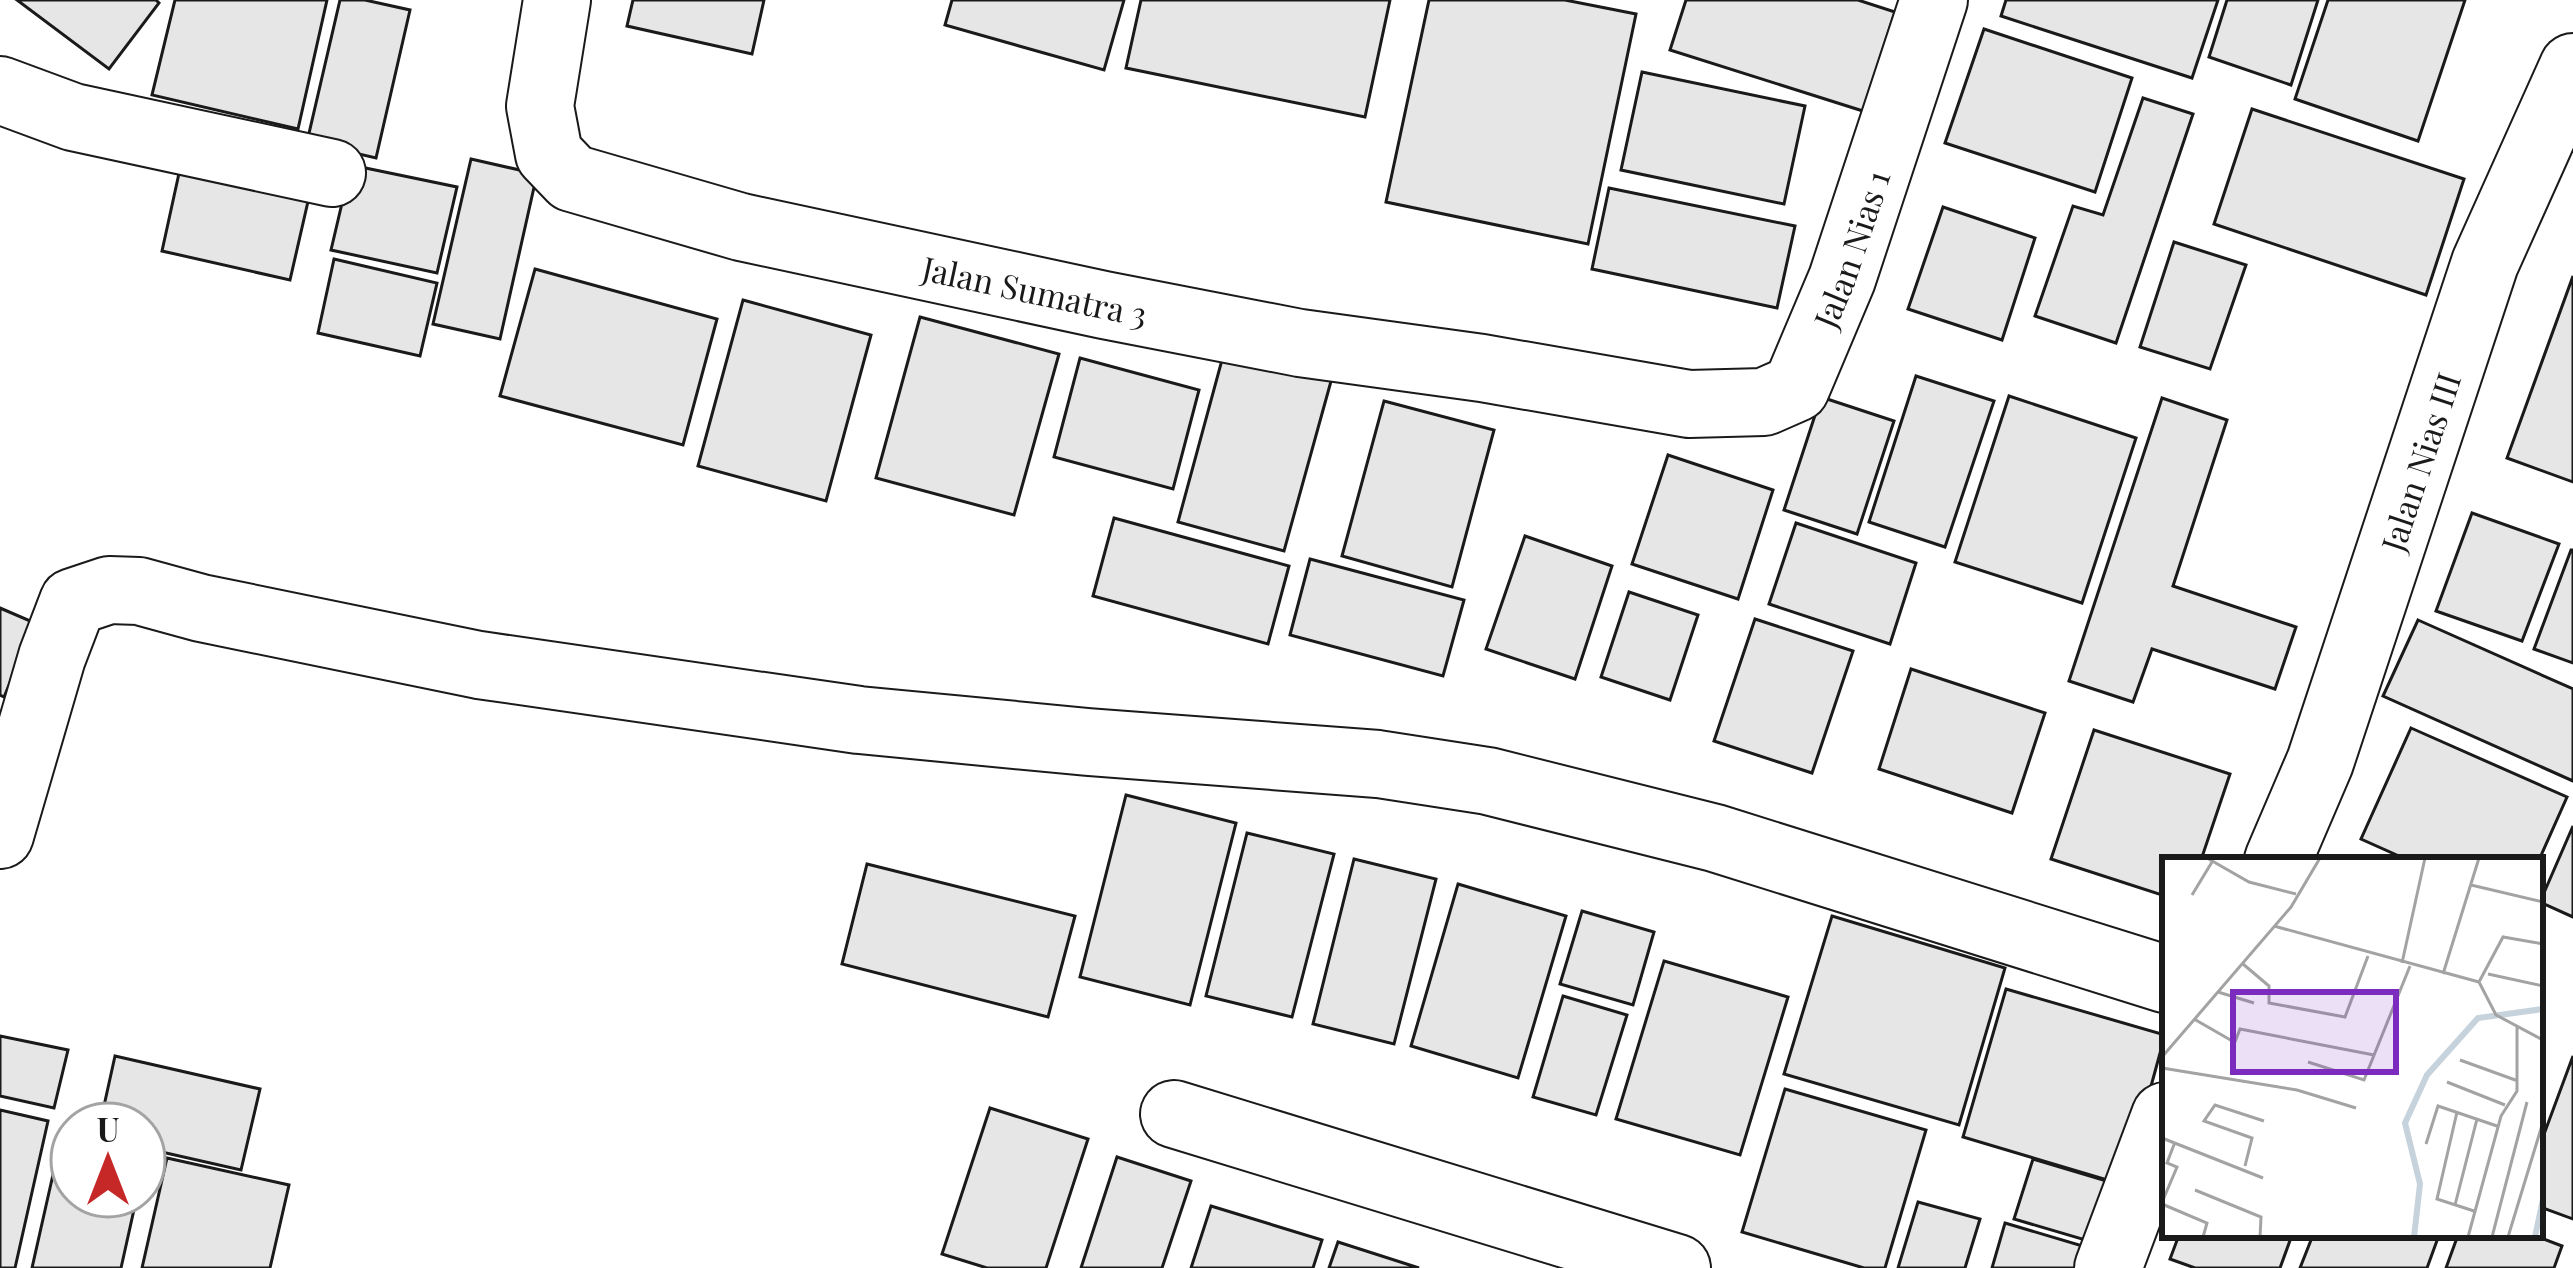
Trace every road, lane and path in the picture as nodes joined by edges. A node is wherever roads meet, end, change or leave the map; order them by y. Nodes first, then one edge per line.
1 (557, 0) edge
2 (1934, 0) edge
3 (2573, 67) edge
4 (0, 91) edge
5 (332, 172) dead end
6 (1689, 404) joint
7 (4, 810) edge
8 (2279, 857) edge
9 (2162, 978) edge
10 (1174, 1114) dead end
11 (2162, 1124) edge
12 (1677, 1268) edge
13 (2108, 1268) edge

1 - 6 street, Jalan Sumatra 3
2 - 6 street, Jalan Nias 1
3 - 8 street, Jalan Nias III
4 - 5 street
7 - 9 street
10 - 12 street
11 - 13 street

